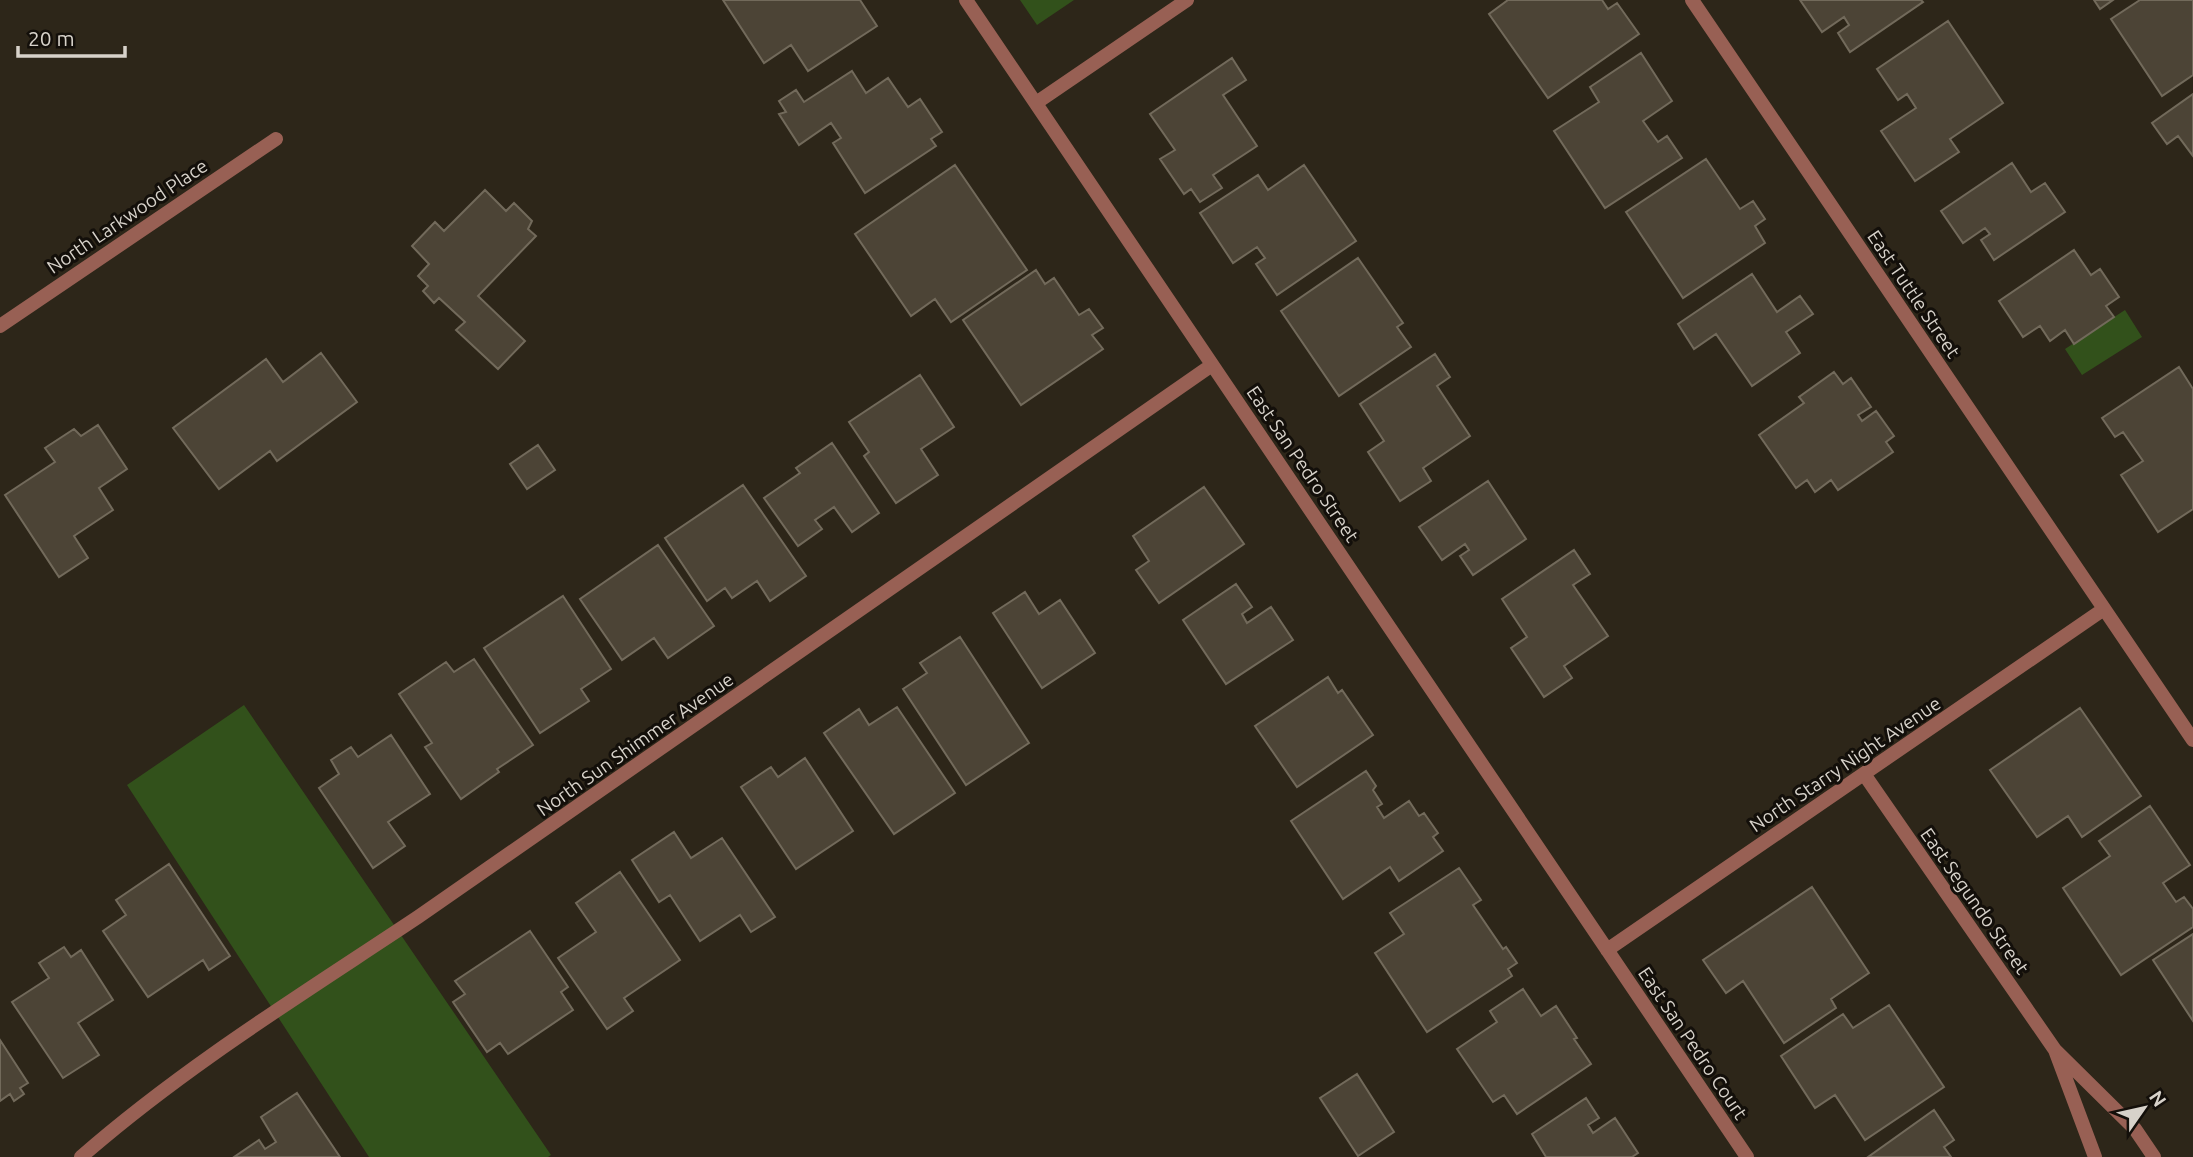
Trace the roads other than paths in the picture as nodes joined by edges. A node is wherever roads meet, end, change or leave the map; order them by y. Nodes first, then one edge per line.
1 (966, 0) edge
2 (1187, 0) edge
3 (1692, 0) edge
4 (1036, 103) junction
5 (276, 139) dead end
6 (0, 326) edge
7 (1212, 365) junction
8 (2104, 609) junction
9 (2193, 740) edge
10 (1864, 774) junction
11 (1607, 950) junction
12 (2055, 1051) junction
13 (82, 1157) edge
14 (1747, 1157) edge
15 (2095, 1157) edge
16 (2154, 1157) edge

1 - 4 street, East San Pedro Street
2 - 4 street
3 - 8 street, East Tuttle Street
4 - 7 street, East San Pedro Street
5 - 6 street, North Larkwood Place
7 - 11 street, East San Pedro Street
7 - 13 street, North Sun Shimmer Avenue
8 - 9 street, East Tuttle Street
8 - 10 street, North Starry Night Avenue
10 - 11 street, North Starry Night Avenue
10 - 12 street, East Segundo Street
11 - 14 street, East San Pedro Court
12 - 15 street, East Segundo Street
12 - 16 street, East Segundo Street

